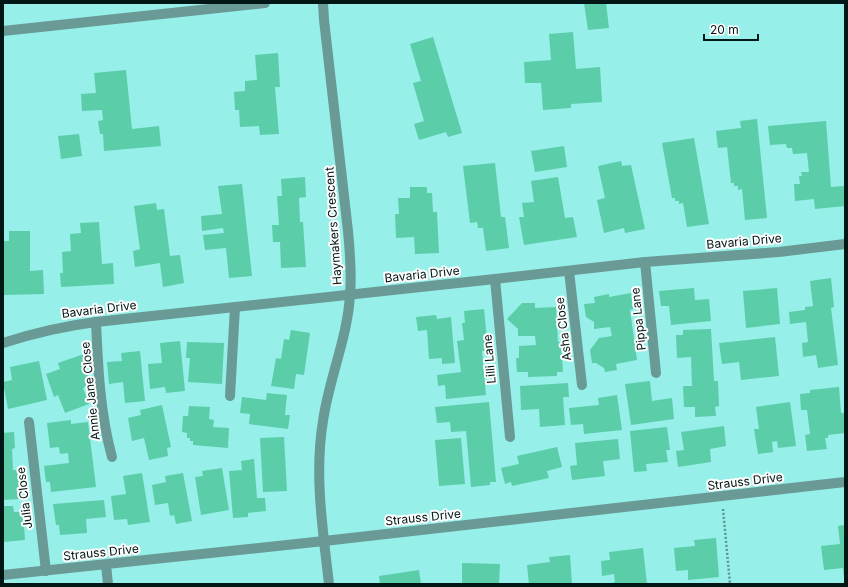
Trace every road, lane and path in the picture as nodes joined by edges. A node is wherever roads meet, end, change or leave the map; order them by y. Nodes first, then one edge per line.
1 (265, 3) edge
2 (323, 3) edge
3 (3, 31) edge
4 (845, 244) edge
5 (645, 262) junction
6 (569, 271) junction
7 (495, 279) junction
8 (350, 295) junction
9 (235, 307) junction
10 (96, 322) junction
11 (3, 343) edge
12 (656, 372) dead end
13 (582, 385) dead end
14 (230, 396) dead end
15 (29, 422) dead end
16 (510, 437) dead end
17 (112, 458) dead end
18 (845, 482) edge
19 (721, 496) junction
20 (324, 541) junction
21 (106, 565) junction
22 (46, 570) junction
23 (3, 575) edge
24 (108, 584) edge
25 (329, 584) edge
26 (730, 584) edge

1 - 3 street
2 - 8 street, Haymakers Crescent
4 - 5 street, Bavaria Drive
5 - 6 street, Bavaria Drive
5 - 12 street, Pippa Lane
6 - 7 street, Bavaria Drive
6 - 13 street, Asha Close
7 - 8 street, Bavaria Drive
7 - 16 street, Lilli Lane
8 - 9 street, Bavaria Drive
8 - 20 street, Haymakers Crescent
9 - 10 street, Bavaria Drive
9 - 14 street
10 - 11 street, Bavaria Drive
10 - 17 street, Annie Jane Close
15 - 22 street, Julia Close
18 - 19 street, Strauss Drive
19 - 20 street, Strauss Drive
19 - 26 path
20 - 21 street, Strauss Drive
20 - 25 street, Haymakers Crescent
21 - 22 street, Strauss Drive
21 - 24 street
22 - 23 street, Strauss Drive

